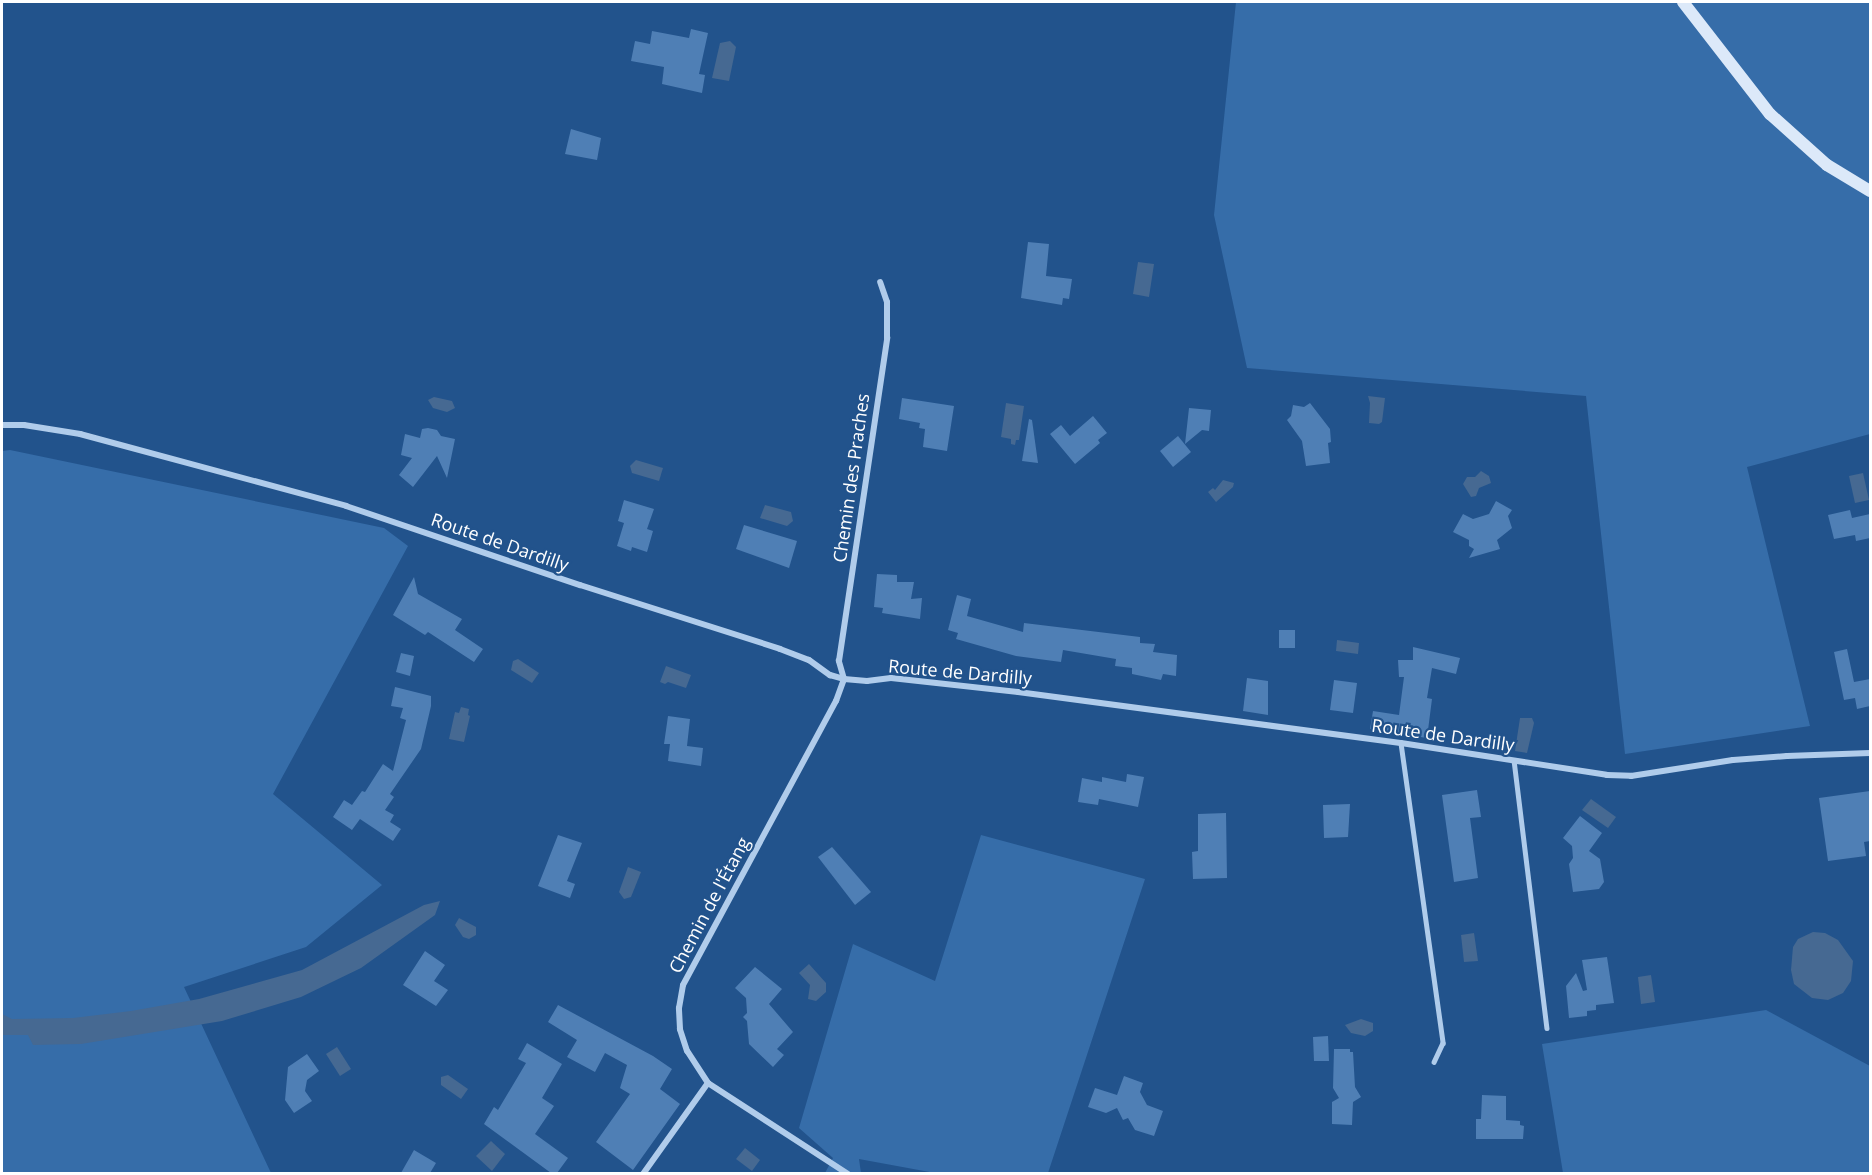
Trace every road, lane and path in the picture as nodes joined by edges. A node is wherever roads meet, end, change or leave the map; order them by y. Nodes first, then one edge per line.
1 (1683, 2) edge
2 (1870, 191) edge
3 (880, 282) dead end
4 (2, 425) edge
5 (844, 679) junction
6 (1401, 743) junction
7 (1870, 753) edge
8 (1514, 760) junction
9 (1547, 1028) dead end
10 (1434, 1062) dead end
11 (708, 1083) junction
12 (643, 1173) edge
13 (848, 1173) edge

1 - 2 street
3 - 5 street, Chemin des Praches
4 - 5 street, Route de Dardilly
5 - 6 street, Route de Dardilly
5 - 11 street, Chemin de l'Étang
6 - 8 street, Route de Dardilly
6 - 10 lane
7 - 8 street, Route de Dardilly
8 - 9 lane
11 - 12 street
11 - 13 street

